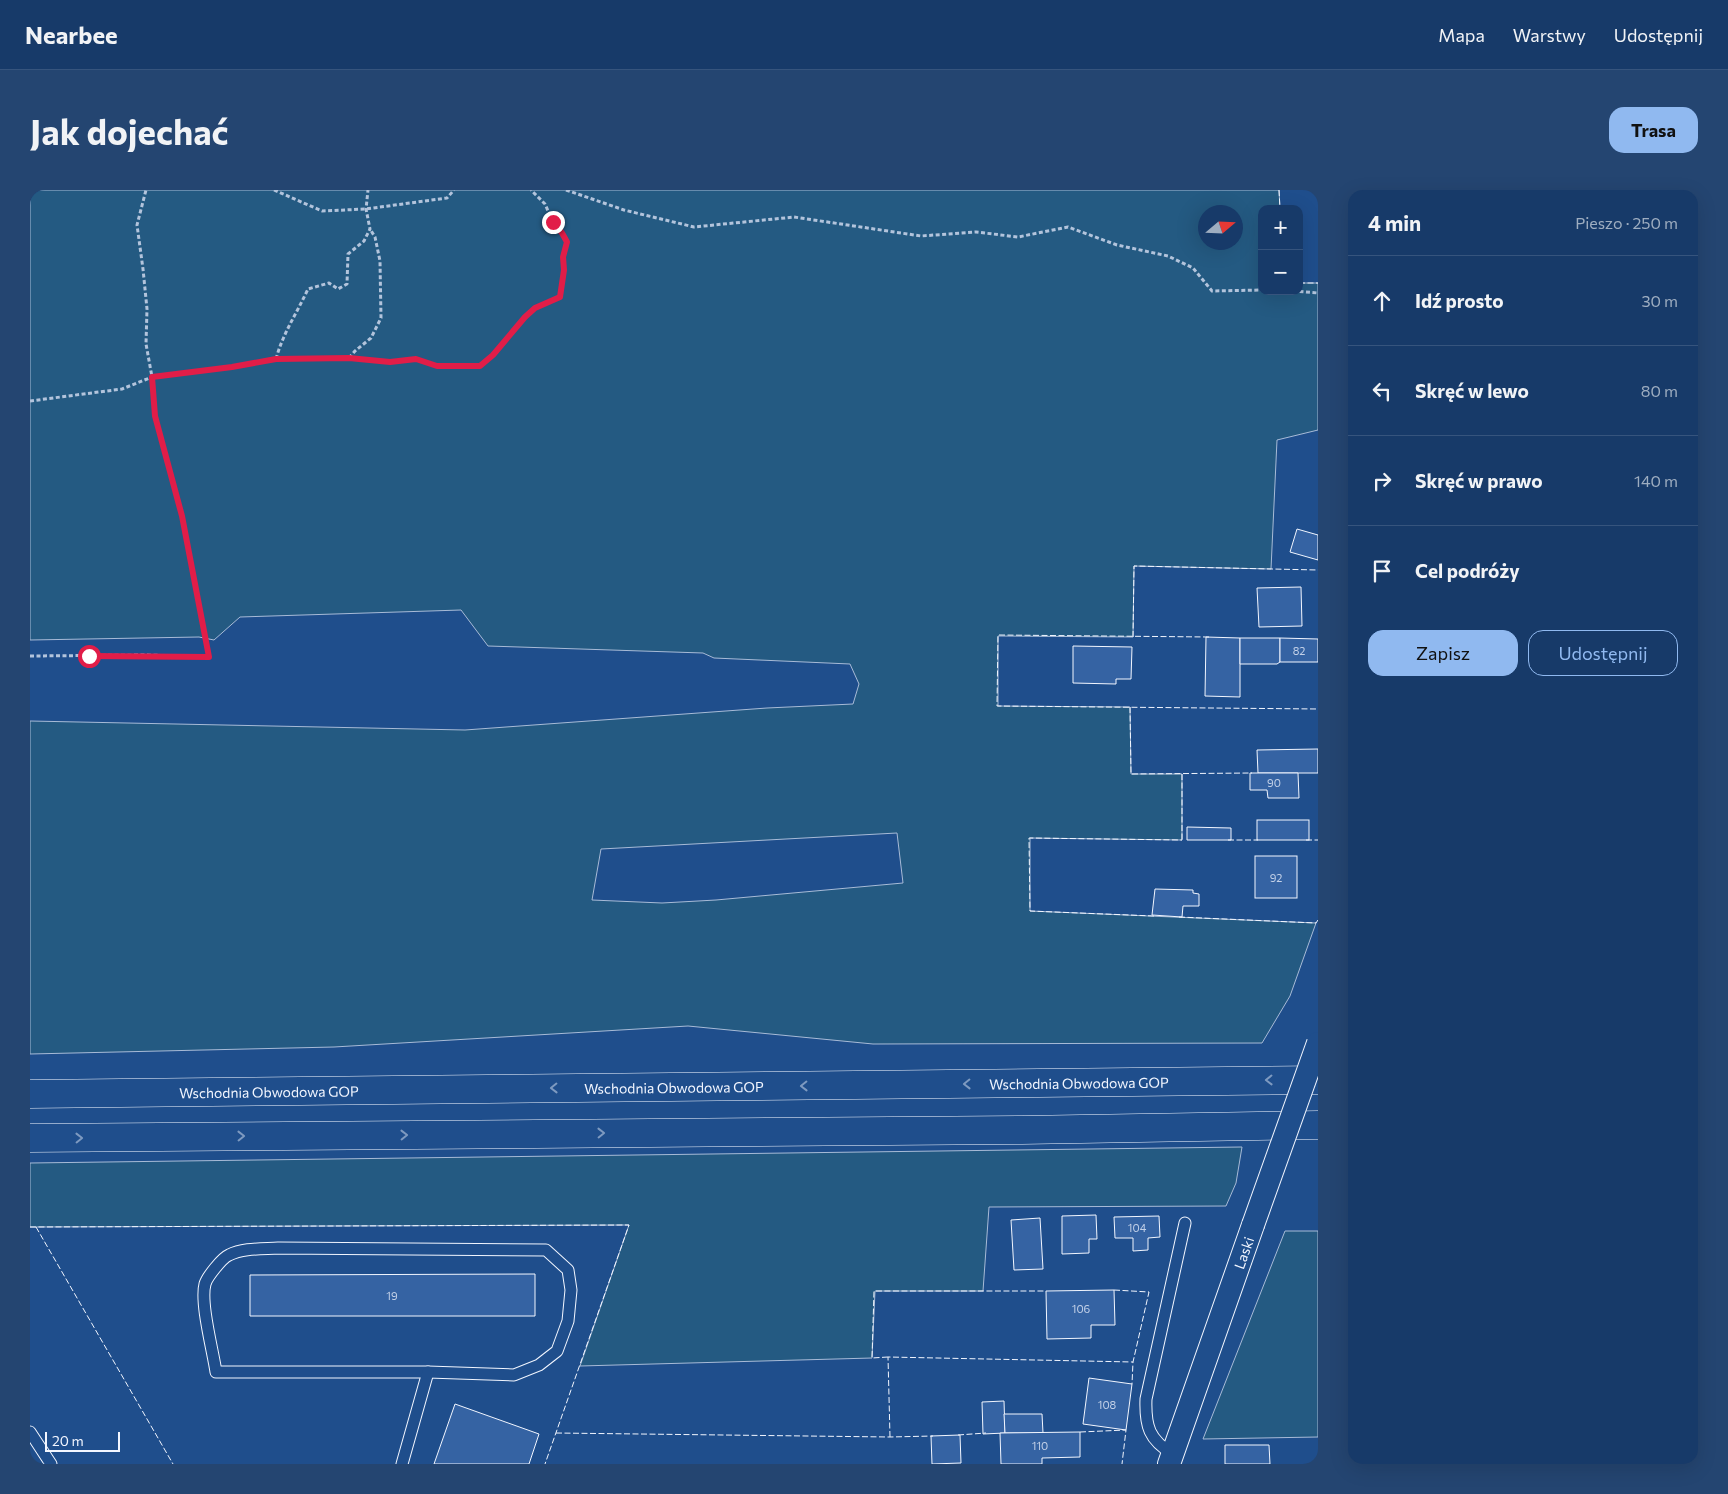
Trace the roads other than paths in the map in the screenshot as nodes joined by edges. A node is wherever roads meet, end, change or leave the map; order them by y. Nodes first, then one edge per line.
1 (1318, 1043) edge
2 (1318, 1080) edge
3 (30, 1094) edge
4 (1318, 1125) edge
5 (30, 1138) edge
6 (1186, 1223) dead end
7 (428, 1372) junction
8 (30, 1432) edge
9 (1171, 1459) edge
10 (51, 1464) edge
11 (402, 1464) edge

1 - 9 street, Laski, bridge
2 -> 3 highway, Wschodnia Obwodowa GOP
5 -> 4 highway
6 - 9 lane
7 - 7 lane
7 - 11 lane
8 - 10 lane

